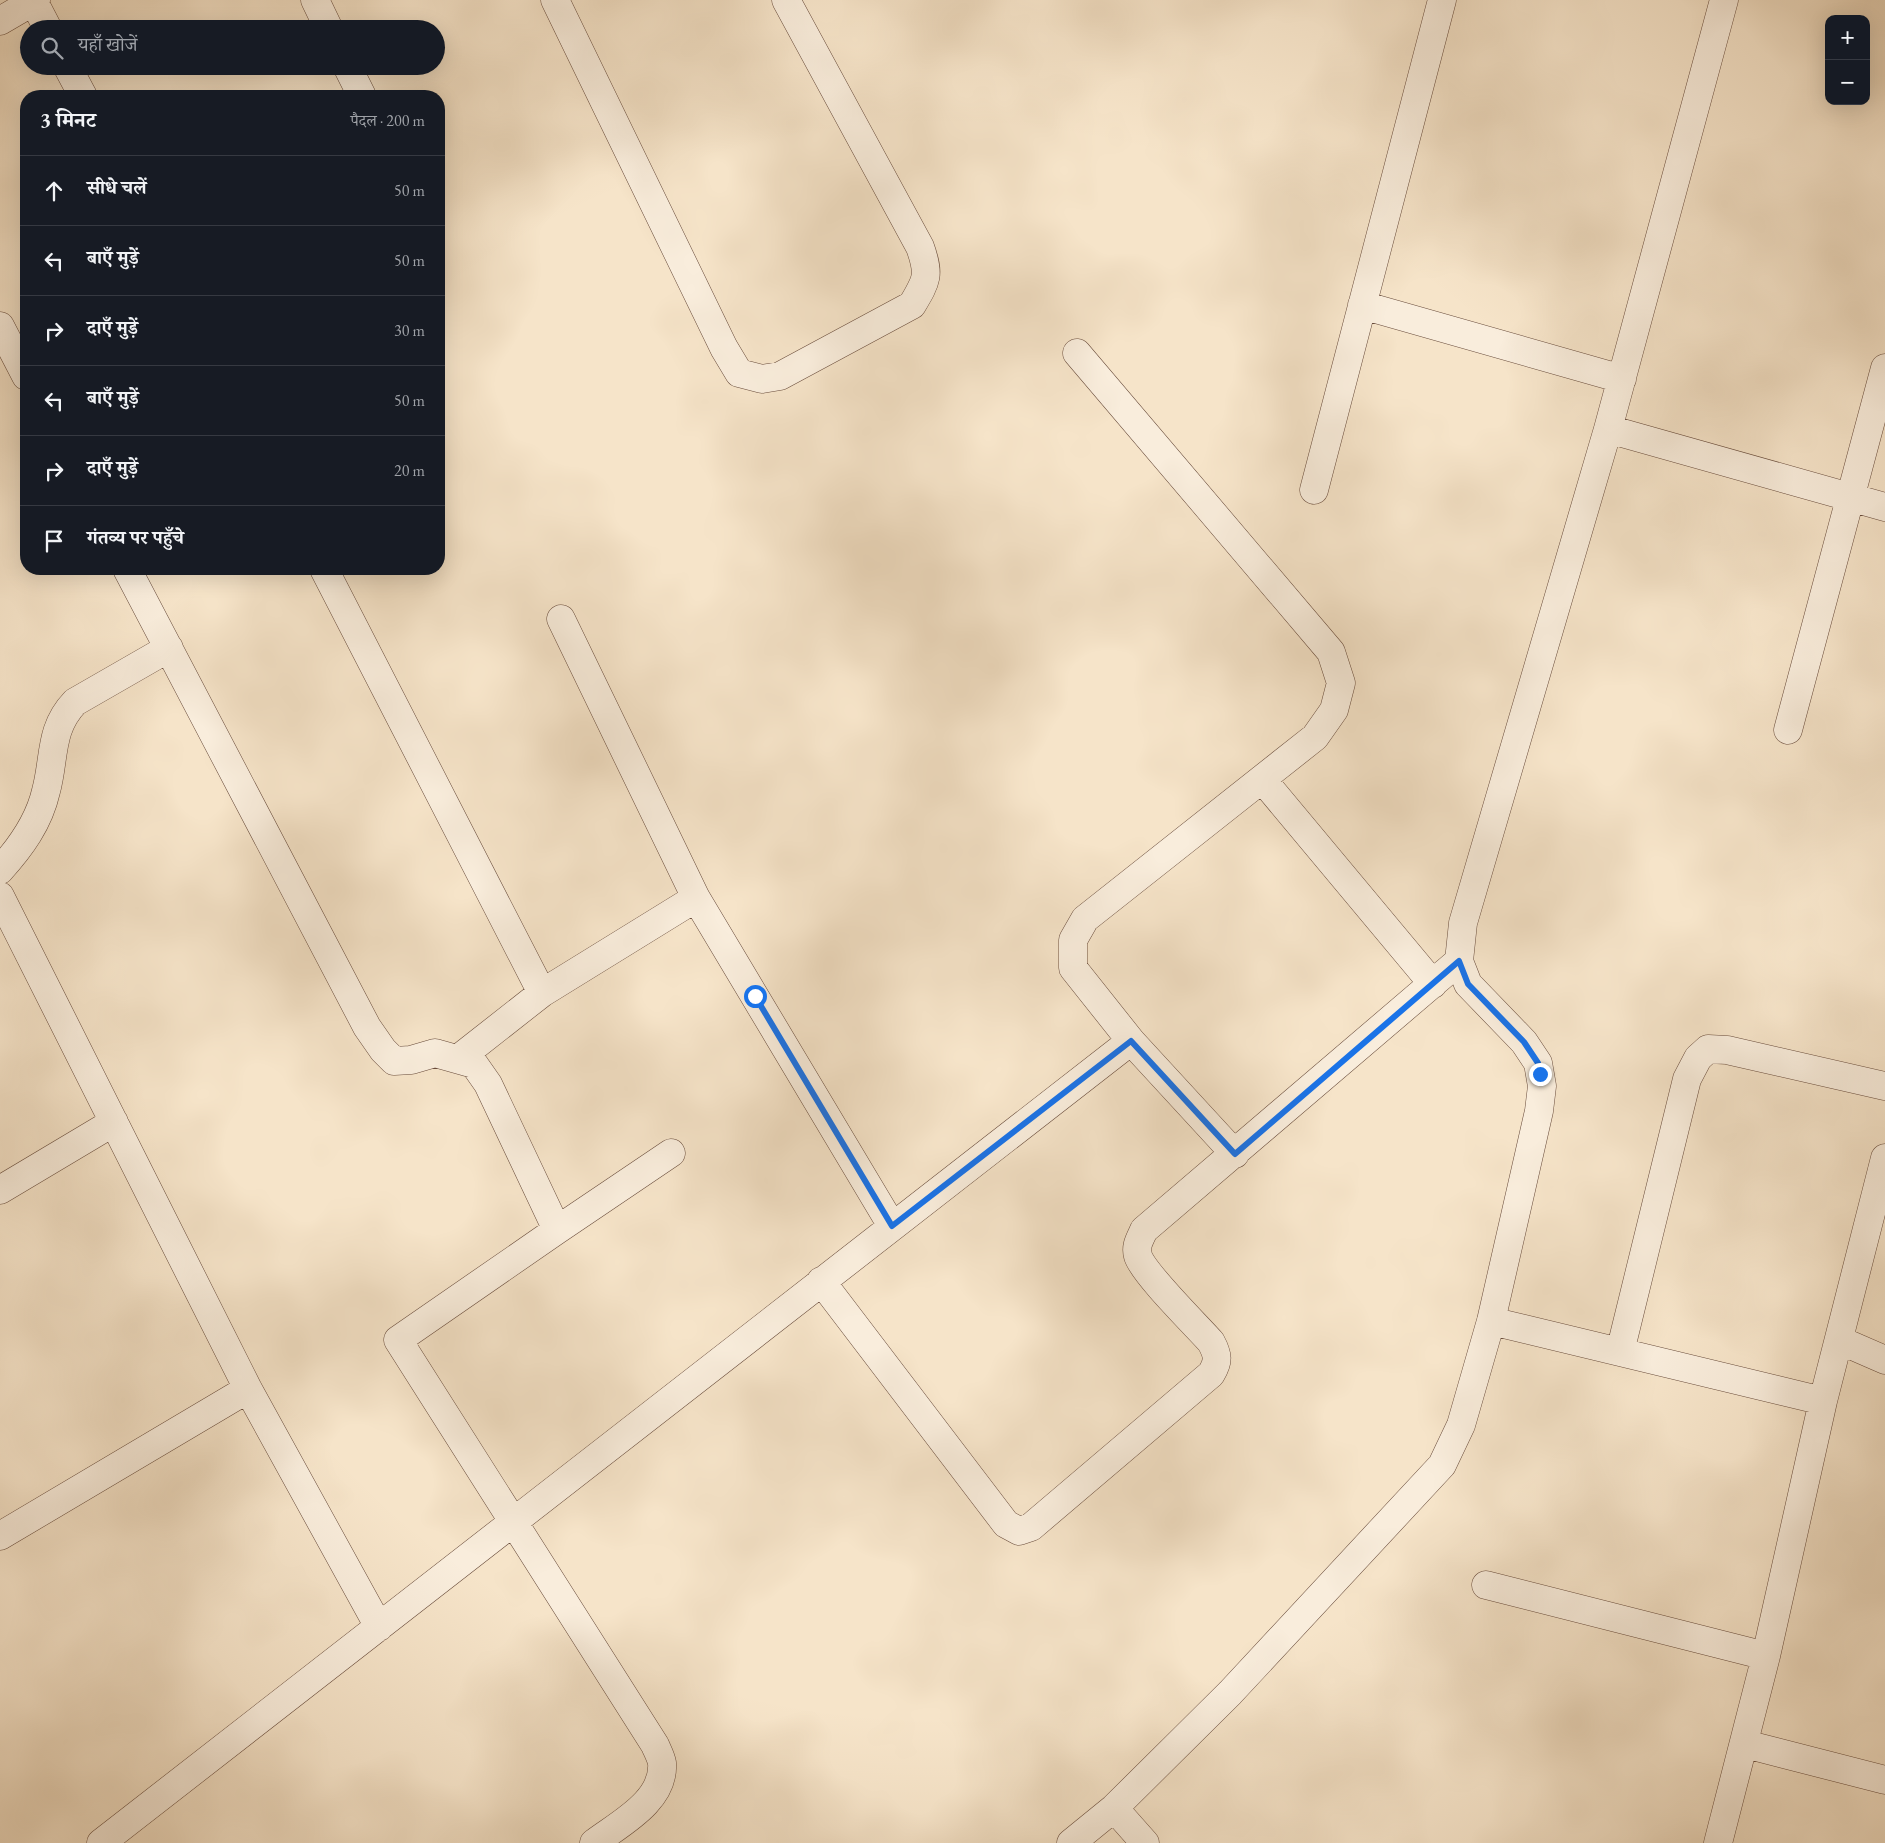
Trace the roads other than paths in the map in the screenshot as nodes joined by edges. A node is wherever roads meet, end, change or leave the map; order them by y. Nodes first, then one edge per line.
1 (35, 0) edge
2 (316, 0) edge
3 (555, 0) edge
4 (786, 0) edge
5 (1442, 0) edge
6 (1724, 0) edge
7 (44, 20) edge
8 (325, 20) edge
9 (0, 21) edge
10 (72, 75) edge
11 (352, 75) edge
12 (80, 90) edge
13 (359, 90) edge
14 (1362, 305) junction
15 (0, 326) edge
16 (1077, 353) dead end
17 (20, 364) edge
18 (1885, 368) edge
19 (1622, 379) junction
20 (1608, 429) junction
21 (1314, 490) dead end
22 (1850, 499) junction
23 (1885, 507) edge
24 (130, 575) edge
25 (327, 575) edge
26 (561, 619) dead end
27 (168, 648) junction
28 (1788, 730) dead end
29 (1262, 779) junction
30 (0, 870) edge
31 (0, 896) edge
32 (696, 898) junction
33 (1459, 961) junction
34 (1433, 984) junction
35 (542, 993) junction
36 (1131, 1041) junction
37 (458, 1059) junction
38 (1885, 1086) edge
39 (114, 1122) junction
40 (671, 1153) dead end
41 (1235, 1154) junction
42 (1885, 1158) edge
43 (0, 1190) edge
44 (892, 1226) junction
45 (557, 1230) junction
46 (821, 1281) junction
47 (1491, 1321) junction
48 (1839, 1340) junction
49 (1620, 1352) junction
50 (1885, 1360) edge
51 (248, 1389) junction
52 (1823, 1401) junction
53 (512, 1521) junction
54 (0, 1536) edge
55 (1486, 1585) dead end
56 (379, 1627) junction
57 (1766, 1656) junction
58 (1744, 1744) junction
59 (1885, 1780) edge
60 (1114, 1808) junction
61 (101, 1843) edge
62 (594, 1843) edge
63 (1071, 1843) edge
64 (1145, 1843) edge
65 (1718, 1843) edge

1 - 7 street
1 - 9 street
2 - 8 street
3 - 4 street
5 - 14 street
6 - 19 street
10 - 12 street
11 - 13 street
14 - 19 street
14 - 21 street
15 - 17 street
16 - 29 street
18 - 22 street
19 - 20 street
20 - 22 street
20 - 33 street
22 - 23 street
22 - 28 street
24 - 27 street
25 - 35 street
26 - 32 street
27 - 30 street
27 - 37 street
29 - 34 street
29 - 36 street
31 - 39 street
32 - 35 street
32 - 44 street
33 - 34 street
33 - 47 street
34 - 41 street
35 - 37 street
36 - 41 street
36 - 44 street
37 - 45 street
38 - 49 street
39 - 43 street
39 - 51 street
40 - 45 street
41 - 46 street
42 - 48 street
44 - 46 street
45 - 53 street
46 - 53 street
47 - 49 street
47 - 60 street
48 - 50 street
48 - 52 street
49 - 52 street
51 - 54 street
51 - 56 street
52 - 57 street
53 - 56 street
53 - 62 street
55 - 57 street
56 - 61 street
57 - 58 street
58 - 59 street
58 - 65 street
60 - 63 street
60 - 64 street

